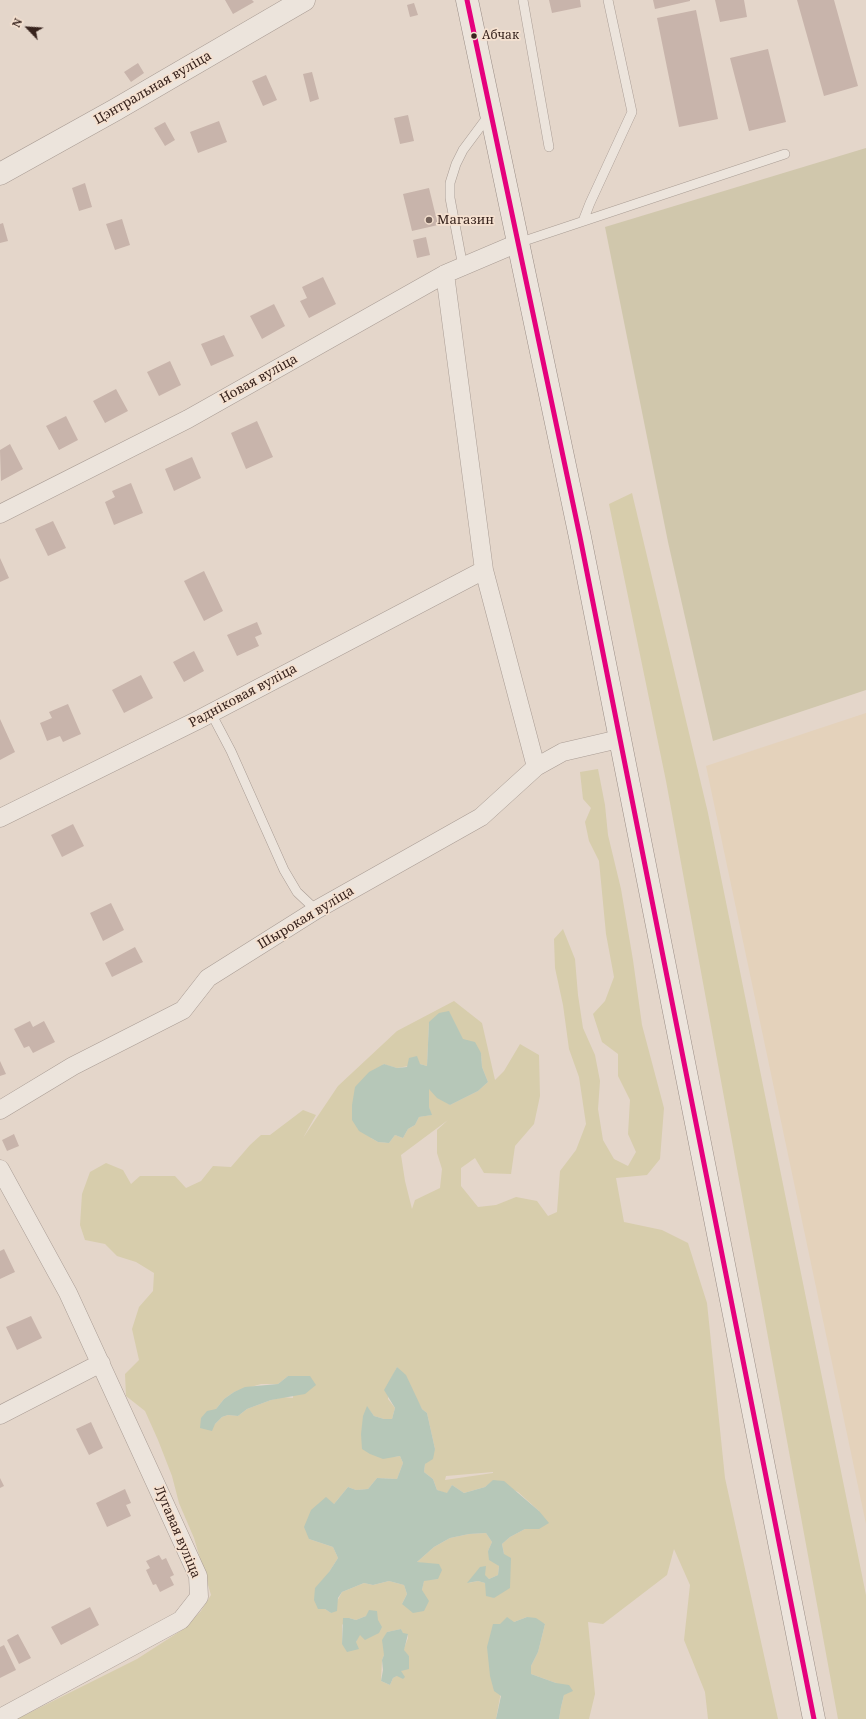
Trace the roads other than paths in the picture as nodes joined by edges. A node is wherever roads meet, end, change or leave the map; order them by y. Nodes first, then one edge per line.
1 (304, 0) edge
2 (467, 0) edge
3 (523, 0) edge
4 (608, 0) edge
5 (491, 113) junction
6 (549, 147) dead end
7 (785, 154) dead end
8 (0, 174) edge
9 (583, 221) junction
10 (518, 242) junction
11 (463, 267) junction
12 (446, 274) junction
13 (0, 514) edge
14 (484, 570) junction
15 (211, 713) junction
16 (619, 739) junction
17 (536, 767) junction
18 (0, 818) edge
19 (316, 910) junction
20 (0, 1110) edge
21 (0, 1169) edge
22 (101, 1363) junction
23 (0, 1415) edge
24 (0, 1718) edge
25 (814, 1719) edge

1 - 8 main road, Цэнтральная вуліца
2 - 5 main road
3 - 6 lane
4 - 9 lane
5 - 10 main road
5 - 11 lane
7 - 9 lane
9 - 10 lane
10 - 11 street, Новая вуліца
10 - 16 main road
11 - 12 street, Новая вуліца
12 - 13 street, Новая вуліца
12 - 14 street
14 - 15 street, Радніковая вуліца
14 - 17 street
15 - 18 street, Радніковая вуліца
15 - 19 lane
16 - 17 street, Шырокая вуліца
16 - 25 main road
17 - 19 street, Шырокая вуліца
19 - 20 street, Шырокая вуліца
21 - 22 street, Лугавая вуліца
22 - 23 street
22 - 24 street, Лугавая вуліца

